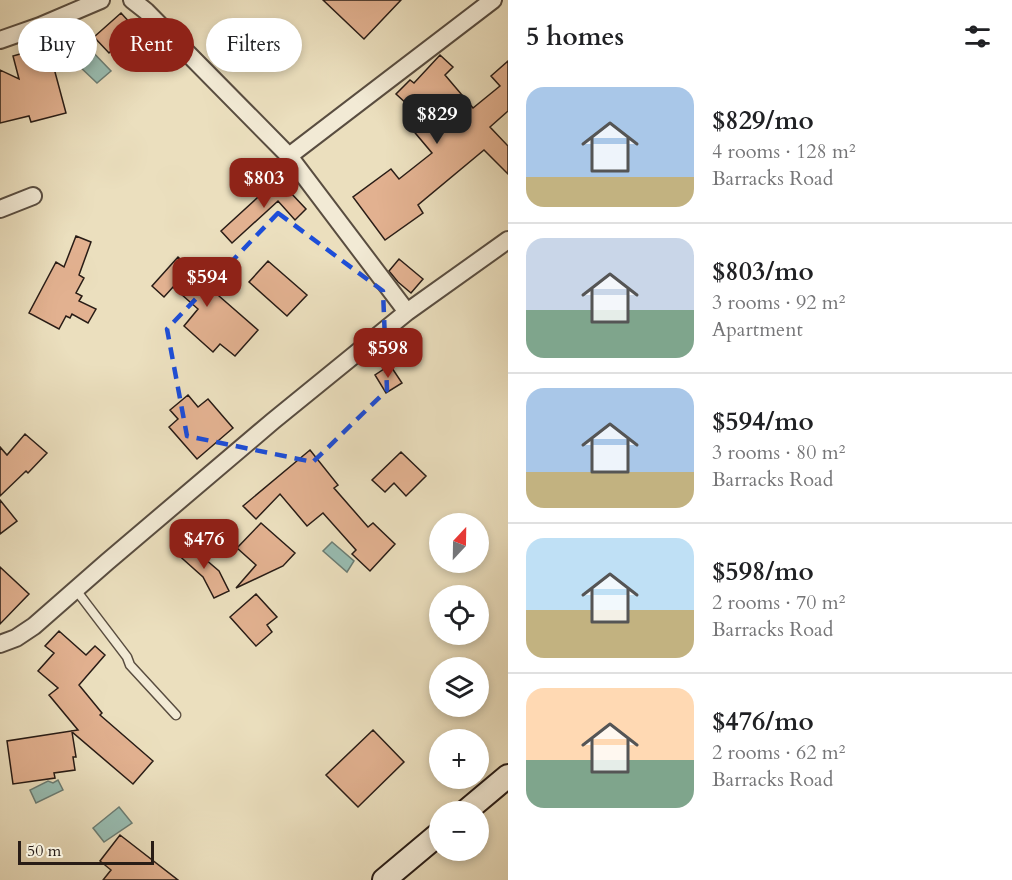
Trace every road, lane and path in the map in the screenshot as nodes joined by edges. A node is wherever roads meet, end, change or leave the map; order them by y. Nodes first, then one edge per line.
1 (101, 0) edge
2 (132, 0) edge
3 (493, 0) edge
4 (0, 40) edge
5 (289, 156) junction
6 (33, 196) dead end
7 (0, 209) edge
8 (508, 240) edge
9 (407, 312) junction
10 (76, 590) junction
11 (0, 644) edge
12 (176, 715) dead end
13 (508, 776) edge
14 (478, 801) edge
15 (429, 842) edge
16 (384, 880) edge

1 - 4 street
2 - 5 street
3 - 5 street
5 - 9 street
6 - 7 street
8 - 9 street
9 - 10 street
10 - 11 street
10 - 12 lane
13 - 14 main road
15 - 16 main road

